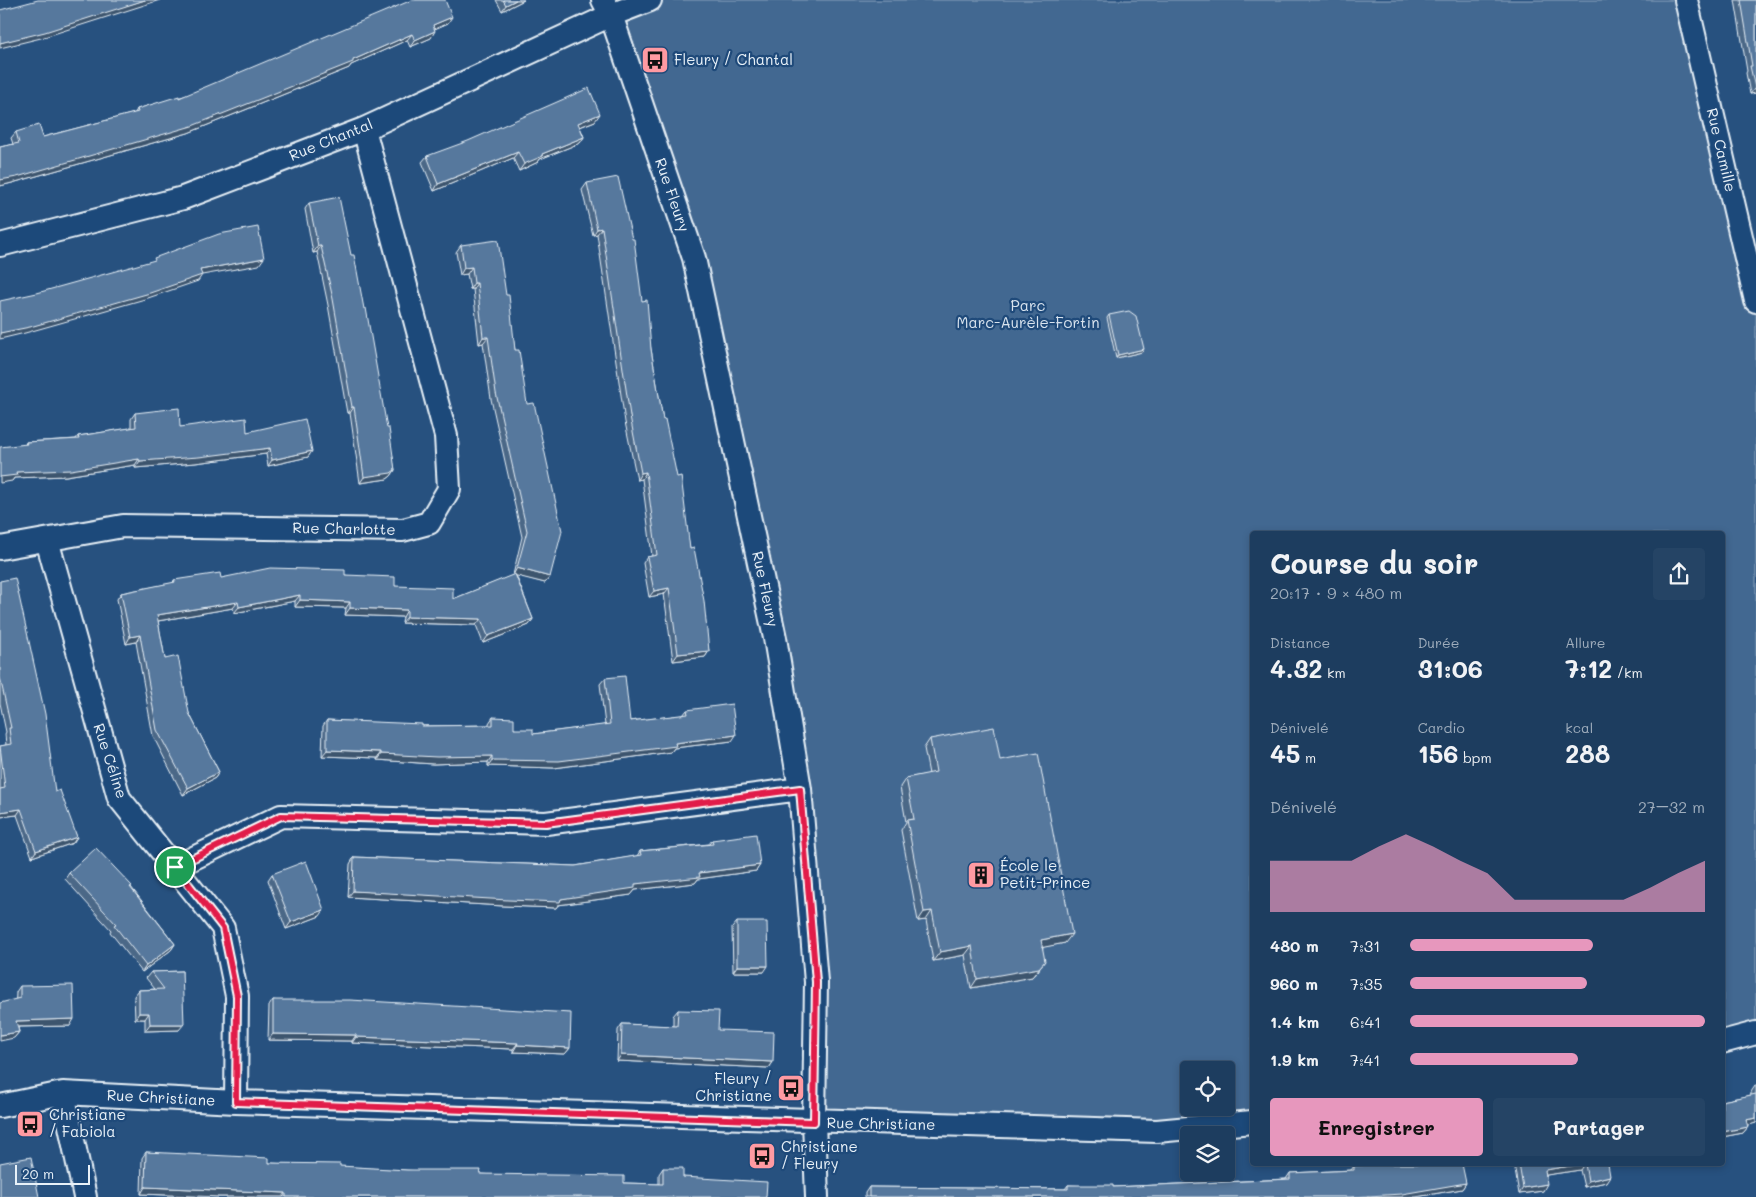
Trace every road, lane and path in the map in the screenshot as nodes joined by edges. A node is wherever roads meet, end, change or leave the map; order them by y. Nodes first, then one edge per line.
1 (650, 0) edge
2 (1686, 0) edge
3 (607, 8) edge
4 (364, 129) junction
5 (0, 245) edge
6 (1756, 301) edge
7 (47, 540) junction
8 (0, 548) edge
9 (800, 789) junction
10 (175, 867) junction
11 (1756, 1033) edge
12 (1725, 1041) edge
13 (63, 1093) junction
14 (236, 1102) junction
15 (0, 1106) edge
16 (814, 1122) junction
17 (1250, 1122) edge
18 (85, 1197) edge
19 (817, 1197) edge

1 - 3 street, Rue Chantal
2 - 6 street, Rue Camille
3 - 4 street, Rue Chantal
3 - 9 street, Rue Fleury
4 - 5 street, Rue Chantal
4 - 7 street, Rue Charlotte
7 - 8 street, Rue Charlotte
7 - 10 street, Rue Céline
9 - 10 street
9 - 16 street, Rue Fleury
10 - 14 street, Rue Céline
11 - 12 street
13 - 14 street, Rue Christiane
13 - 15 street, Rue Christiane
13 - 18 street
14 - 16 street, Rue Christiane
16 - 17 street, Rue Christiane
16 - 19 street, Rue Fleury

